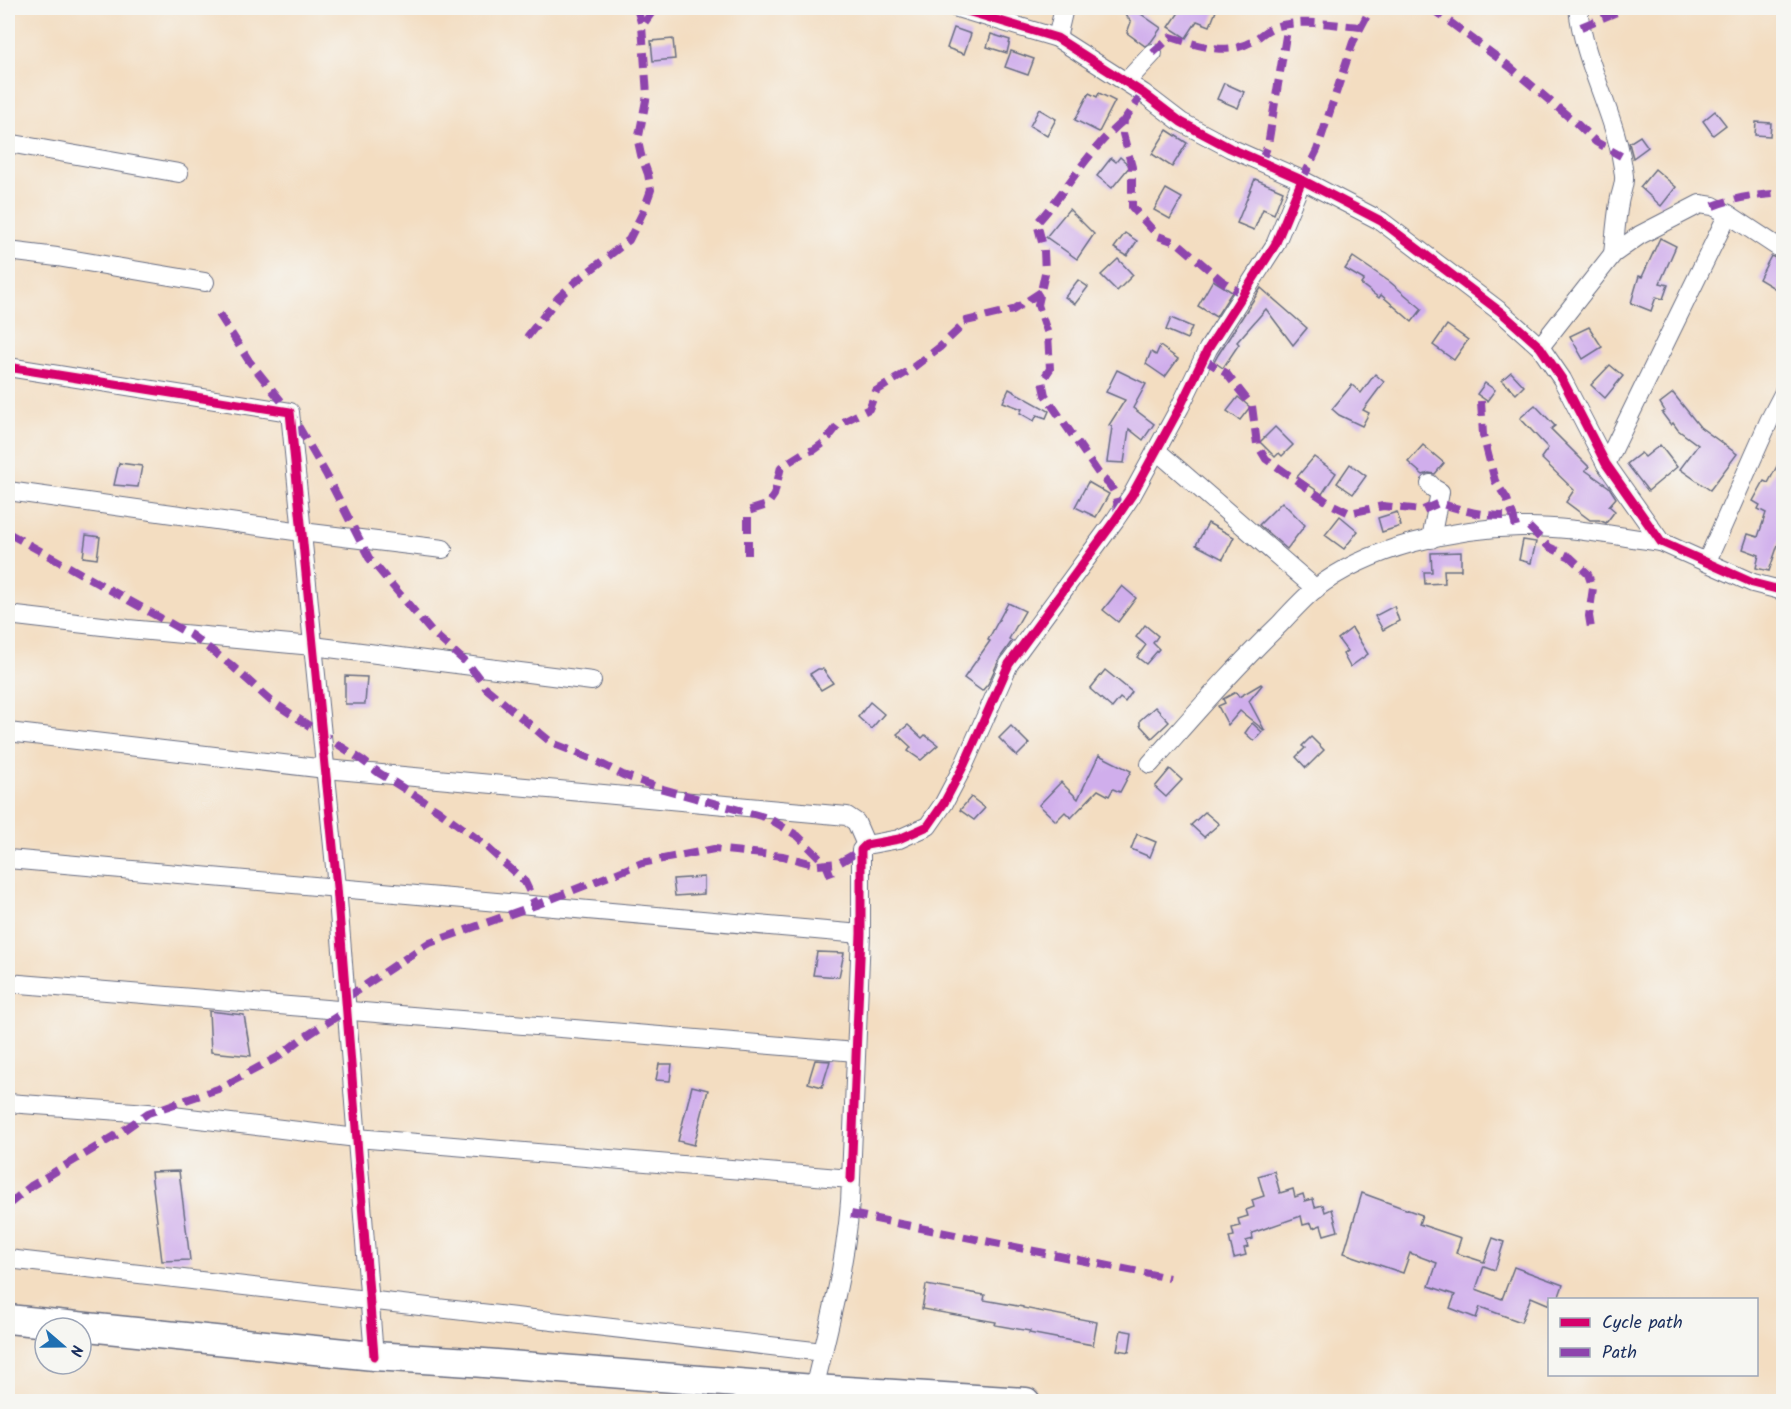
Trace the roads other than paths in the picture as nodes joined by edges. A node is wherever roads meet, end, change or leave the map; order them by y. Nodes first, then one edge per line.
1 (957, 8) edge
2 (1064, 8) edge
3 (1578, 8) edge
4 (1057, 38) junction
5 (1153, 53) dead end
6 (1126, 82) junction
7 (8, 143) edge
8 (179, 173) dead end
9 (1302, 180) junction
10 (1728, 214) junction
11 (8, 251) edge
12 (1784, 251) edge
13 (1613, 254) junction
14 (205, 282) dead end
15 (1540, 347) junction
16 (8, 367) edge
17 (1784, 392) edge
18 (1157, 451) junction
19 (1606, 464) junction
20 (1430, 484) dead end
21 (8, 491) edge
22 (302, 532) junction
23 (1431, 539) junction
24 (1661, 542) junction
25 (443, 549) dead end
26 (1707, 561) junction
27 (1316, 589) junction
28 (1784, 591) edge
29 (8, 615) edge
30 (313, 646) junction
31 (592, 681) dead end
32 (8, 732) edge
33 (1150, 764) dead end
34 (326, 769) junction
35 (866, 844) junction
36 (8, 859) edge
37 (338, 887) junction
38 (861, 934) junction
39 (8, 983) edge
40 (347, 1011) junction
41 (856, 1052) junction
42 (8, 1102) edge
43 (357, 1138) junction
44 (851, 1179) junction
45 (8, 1258) edge
46 (369, 1300) junction
47 (8, 1319) edge
48 (823, 1353) junction
49 (374, 1356) junction
50 (814, 1389) junction
51 (1026, 1401) edge

1 - 4 street
2 - 4 street
3 - 13 street
4 - 6 street
5 - 6 street
6 - 9 street
7 - 8 street
9 - 15 street
9 - 18 street
10 - 12 street
10 - 13 street
10 - 19 street
11 - 14 street
13 - 15 street
15 - 19 street
16 - 22 street
17 - 26 street
18 - 27 street
18 - 35 street
19 - 24 street
20 - 23 street
21 - 22 street
22 - 25 street
22 - 30 street
23 - 24 street
23 - 27 street
24 - 26 street
26 - 28 street
27 - 33 street
29 - 30 street
30 - 31 street
30 - 34 street
32 - 34 street
34 - 35 street
34 - 37 street
35 - 38 street
36 - 37 street
37 - 38 street
37 - 40 street
38 - 41 street
39 - 40 street
40 - 41 street
40 - 43 street
41 - 44 street
42 - 43 street
43 - 44 street
43 - 46 street
44 - 48 street
45 - 46 street
46 - 48 street
46 - 49 street
47 - 49 main road
48 - 50 street
49 - 50 main road
50 - 51 main road

